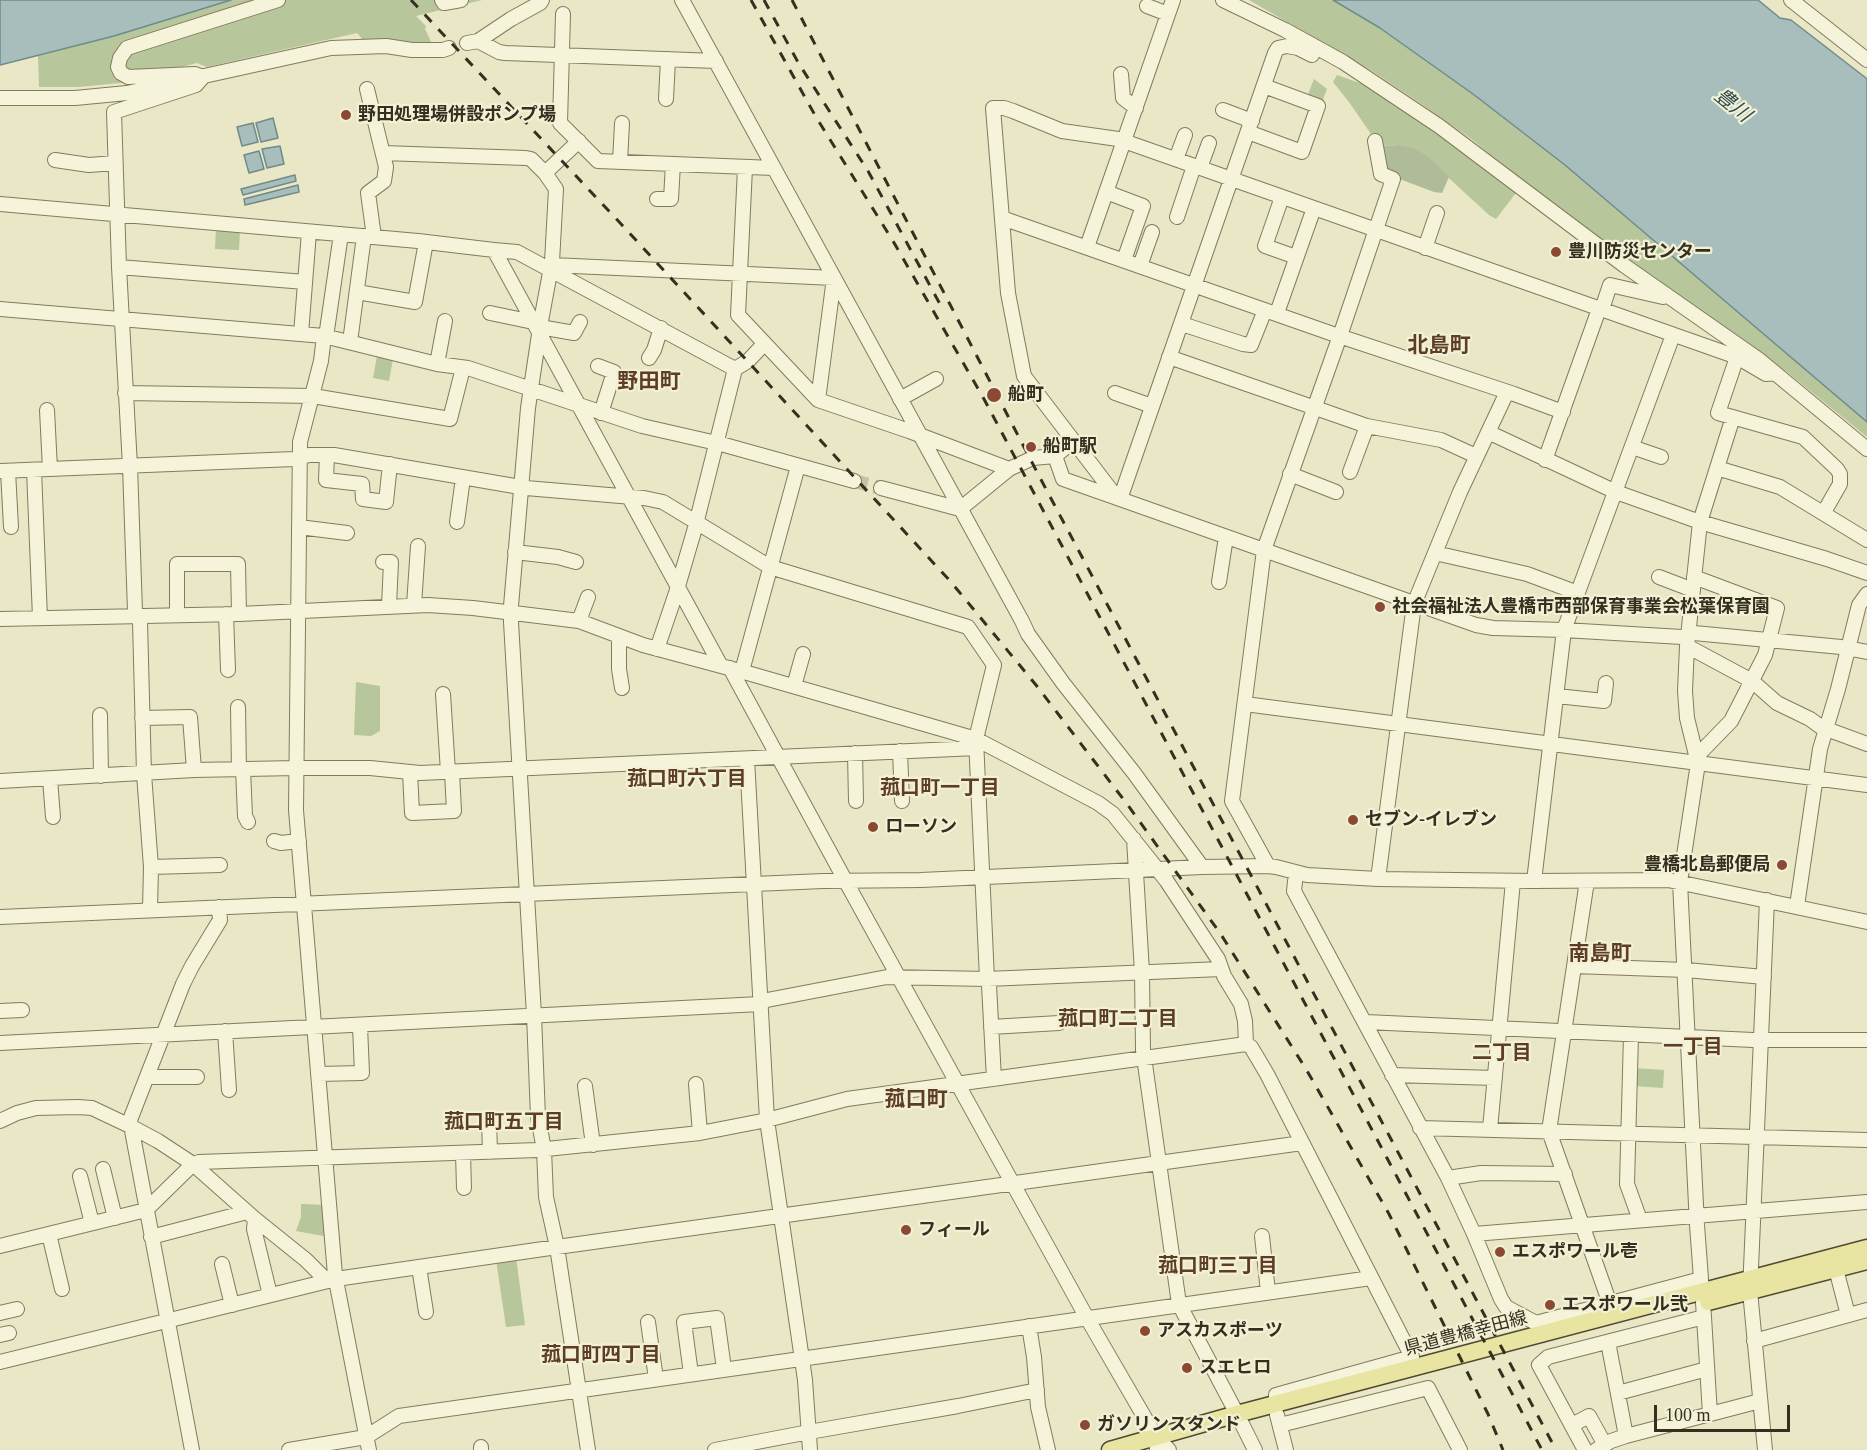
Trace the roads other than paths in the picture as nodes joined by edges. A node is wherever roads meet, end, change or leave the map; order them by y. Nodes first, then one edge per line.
1 (278, 0) edge
2 (442, 0) edge
3 (461, 0) edge
4 (542, 0) edge
5 (682, 0) edge
6 (1173, 0) edge
7 (1223, 0) edge
8 (1795, 1) edge
9 (1147, 6) dead end
10 (563, 14) dead end
11 (1168, 14) junction
12 (449, 48) dead end
13 (1865, 54) edge
14 (562, 55) junction
15 (668, 59) junction
16 (716, 61) junction
17 (1121, 74) dead end
18 (1363, 75) junction
19 (203, 77) junction
20 (1264, 86) junction
21 (367, 89) dead end
22 (0, 98) edge
23 (666, 99) dead end
24 (1136, 108) junction
25 (1222, 110) dead end
26 (622, 123) dead end
27 (1250, 127) junction
28 (1185, 135) dead end
29 (579, 141) junction
30 (1125, 141) junction
31 (1375, 141) dead end
32 (1209, 143) dead end
33 (383, 153) junction
34 (1176, 159) junction
35 (55, 160) dead end
36 (620, 162) junction
37 (115, 163) junction
38 (673, 164) junction
39 (1197, 167) junction
40 (745, 168) junction
41 (774, 168) junction
42 (545, 172) junction
43 (1231, 178) junction
44 (1106, 192) junction
45 (1282, 197) junction
46 (657, 199) dead end
47 (0, 204) edge
48 (1314, 208) junction
49 (1437, 213) dead end
50 (117, 214) junction
51 (1002, 218) junction
52 (1177, 218) dead end
53 (1376, 230) junction
54 (309, 232) junction
55 (1152, 232) dead end
56 (341, 234) junction
57 (369, 237) junction
58 (426, 242) junction
59 (1087, 247) junction
60 (1425, 248) junction
61 (494, 250) junction
62 (1296, 257) junction
63 (1124, 260) junction
64 (1140, 266) junction
65 (119, 267) junction
66 (551, 267) junction
67 (740, 274) junction
68 (834, 278) junction
69 (305, 282) junction
70 (1195, 286) junction
71 (357, 292) junction
72 (1671, 299) junction
73 (0, 309) edge
74 (1600, 309) junction
75 (1271, 312) junction
76 (490, 313) dead end
77 (122, 318) junction
78 (445, 321) dead end
79 (580, 322) dead end
80 (1182, 324) junction
81 (537, 328) junction
82 (661, 328) junction
83 (301, 334) junction
84 (1339, 335) junction
85 (1673, 335) junction
86 (325, 337) junction
87 (350, 342) junction
88 (764, 344) junction
89 (1169, 357) junction
90 (1737, 357) junction
91 (649, 358) dead end
92 (437, 364) junction
93 (598, 366) dead end
94 (463, 368) junction
95 (735, 369) junction
96 (1775, 373) junction
97 (936, 379) dead end
98 (530, 390) junction
99 (1507, 392) junction
100 (125, 393) junction
101 (1115, 393) dead end
102 (313, 396) junction
103 (900, 399) junction
104 (818, 400) junction
105 (579, 406) junction
106 (1152, 406) junction
107 (1313, 408) junction
108 (47, 410) dead end
109 (1563, 412) junction
110 (601, 413) junction
111 (1733, 417) junction
112 (1367, 426) junction
113 (1488, 432) junction
114 (919, 435) junction
115 (1073, 441) junction
116 (716, 444) junction
117 (1632, 447) junction
118 (1867, 449) edge
119 (327, 455) junction
120 (1055, 456) junction
121 (1476, 456) junction
122 (1661, 457) dead end
123 (300, 458) junction
124 (1545, 460) junction
125 (390, 464) junction
126 (130, 466) junction
127 (798, 466) junction
128 (1717, 468) junction
129 (50, 469) junction
130 (34, 470) junction
131 (1008, 470) junction
132 (4, 471) edge
133 (1350, 472) dead end
134 (1290, 474) junction
135 (464, 478) junction
136 (854, 481) tunnel mouth
137 (521, 487) junction
138 (881, 488) tunnel mouth
139 (1336, 492) dead end
140 (1616, 492) junction
141 (628, 496) junction
142 (1118, 498) junction
143 (960, 509) junction
144 (1824, 512) junction
145 (696, 521) junction
146 (457, 522) dead end
147 (1700, 522) junction
148 (11, 527) dead end
149 (299, 527) junction
150 (347, 533) dead end
151 (1226, 537) junction
152 (1867, 540) edge
153 (418, 546) dead end
154 (1264, 550) junction
155 (515, 552) junction
156 (1435, 553) junction
157 (383, 562) dead end
158 (576, 562) dead end
159 (770, 567) junction
160 (1867, 573) edge
161 (1659, 577) dead end
162 (1220, 582) dead end
163 (1694, 584) junction
164 (678, 586) junction
165 (1578, 593) junction
166 (1867, 594) edge
167 (588, 597) dead end
168 (1414, 604) junction
169 (414, 605) junction
170 (389, 606) junction
171 (298, 612) junction
172 (511, 613) junction
173 (232, 614) junction
174 (177, 615) junction
175 (136, 616) junction
176 (40, 618) junction
177 (0, 619) edge
178 (579, 621) junction
179 (1564, 630) junction
180 (619, 637) junction
181 (1688, 640) junction
182 (1769, 641) junction
183 (1848, 648) junction
184 (657, 649) junction
185 (1867, 652) edge
186 (803, 654) dead end
187 (731, 668) junction
188 (228, 670) dead end
189 (1752, 681) junction
190 (1606, 683) dead end
191 (794, 686) junction
192 (622, 688) dead end
193 (443, 694) dead end
194 (1557, 696) junction
195 (1245, 704) junction
196 (238, 707) dead end
197 (100, 715) dead end
198 (142, 718) junction
199 (1398, 723) junction
200 (1825, 729) junction
201 (976, 743) junction
202 (1551, 744) junction
203 (1867, 744) edge
204 (900, 751) junction
205 (855, 753) junction
206 (778, 756) junction
207 (747, 759) junction
208 (1698, 760) junction
209 (297, 768) junction
210 (520, 769) junction
211 (194, 770) junction
212 (241, 770) junction
213 (410, 772) junction
214 (450, 772) junction
215 (144, 774) junction
216 (101, 776) junction
217 (1815, 778) junction
218 (50, 779) junction
219 (0, 781) edge
220 (1867, 785) edge
221 (856, 801) dead end
222 (902, 801) dead end
223 (53, 817) dead end
224 (248, 822) dead end
225 (1134, 839) junction
226 (274, 841) dead end
227 (299, 841) junction
228 (220, 865) dead end
229 (1268, 866) junction
230 (151, 867) junction
231 (1202, 867) junction
232 (1158, 870) junction
233 (1135, 871) junction
234 (1296, 873) junction
235 (983, 878) junction
236 (1378, 879) junction
237 (845, 880) junction
238 (1513, 880) junction
239 (1534, 881) junction
240 (1587, 881) junction
241 (1680, 882) junction
242 (754, 884) junction
243 (526, 894) junction
244 (1767, 900) junction
245 (304, 904) junction
246 (1797, 906) junction
247 (219, 907) junction
248 (150, 910) junction
249 (0, 917) edge
250 (1867, 922) edge
251 (1574, 966) junction
252 (1221, 969) junction
253 (1686, 970) junction
254 (1142, 972) junction
255 (898, 976) junction
256 (1764, 977) junction
257 (987, 979) junction
258 (760, 1004) junction
259 (22, 1010) dead end
260 (0, 1011) edge
261 (534, 1015) junction
262 (1366, 1022) junction
263 (1059, 1023) dead end
264 (360, 1026) junction
265 (314, 1027) junction
266 (991, 1027) junction
267 (1500, 1027) junction
268 (225, 1031) junction
269 (1564, 1031) junction
270 (163, 1035) junction
271 (1631, 1035) junction
272 (1688, 1037) junction
273 (1762, 1040) junction
274 (1867, 1040) edge
275 (0, 1043) edge
276 (1246, 1044) junction
277 (1144, 1058) junction
278 (318, 1074) junction
279 (1392, 1075) junction
280 (147, 1077) junction
281 (197, 1077) dead end
282 (1495, 1078) junction
283 (994, 1079) junction
284 (696, 1084) dead end
285 (959, 1085) junction
286 (585, 1086) dead end
287 (230, 1090) dead end
288 (489, 1120) dead end
289 (767, 1120) junction
290 (0, 1121) edge
291 (130, 1126) junction
292 (1420, 1128) junction
293 (1490, 1129) junction
294 (1549, 1131) junction
295 (700, 1133) junction
296 (1629, 1134) junction
297 (1693, 1135) junction
298 (1757, 1137) junction
299 (1867, 1140) edge
300 (1302, 1143) junction
301 (593, 1144) junction
302 (544, 1150) junction
303 (490, 1152) junction
304 (463, 1153) junction
305 (324, 1158) junction
306 (1159, 1162) junction
307 (193, 1164) junction
308 (103, 1169) dead end
309 (1565, 1174) junction
310 (80, 1176) dead end
311 (1448, 1178) junction
312 (1014, 1184) junction
313 (464, 1188) dead end
314 (1867, 1202) edge
315 (146, 1210) junction
316 (1754, 1211) junction
317 (251, 1216) junction
318 (780, 1216) junction
319 (1697, 1217) junction
320 (115, 1218) junction
321 (1640, 1220) junction
322 (92, 1224) junction
323 (1582, 1225) junction
324 (49, 1234) junction
325 (1474, 1234) junction
326 (1262, 1236) dead end
327 (151, 1237) junction
328 (0, 1246) edge
329 (557, 1246) junction
330 (1867, 1248) edge
331 (1867, 1261) edge
332 (222, 1264) dead end
333 (419, 1267) junction
334 (1836, 1269) junction
335 (1371, 1278) junction
336 (336, 1279) junction
337 (1750, 1285) junction
338 (62, 1289) dead end
339 (1268, 1292) junction
340 (270, 1295) junction
341 (1703, 1298) junction
342 (1179, 1304) junction
343 (1610, 1304) junction
344 (232, 1305) junction
345 (17, 1309) dead end
346 (1867, 1310) edge
347 (426, 1312) dead end
348 (0, 1313) edge
349 (1848, 1315) junction
350 (1087, 1318) junction
351 (168, 1320) junction
352 (648, 1322) dead end
353 (1029, 1326) junction
354 (1754, 1341) junction
355 (1608, 1342) junction
356 (801, 1358) junction
357 (0, 1362) edge
358 (724, 1369) junction
359 (1707, 1369) junction
360 (691, 1374) junction
361 (656, 1379) junction
362 (578, 1389) junction
363 (1037, 1390) junction
364 (1618, 1393) junction
365 (1760, 1401) junction
366 (1710, 1414) junction
367 (1278, 1415) junction
368 (1240, 1419) junction
369 (1572, 1425) junction
370 (809, 1432) junction
371 (1626, 1436) junction
372 (367, 1443) edge
373 (1159, 1447) edge
374 (1600, 1447) edge
375 (192, 1450) edge
376 (289, 1450) edge
377 (588, 1450) edge
378 (715, 1450) edge
379 (810, 1450) edge
380 (1048, 1450) edge
381 (1110, 1450) edge
382 (1255, 1450) edge
383 (1286, 1450) edge
384 (1460, 1450) edge
385 (1585, 1450) edge
386 (1765, 1450) edge

1 - 19 street
2 - 3 street
4 - 14 street
5 - 16 street
6 - 11 street
7 - 18 street
8 - 13 street
9 - 11 street
10 - 14 street
11 - 24 street
12 - 19 street
14 - 15 street
14 - 29 street
15 - 16 street
15 - 23 street
16 - 41 street
17 - 24 street
18 - 20 street
18 - 72 street
19 - 22 street
19 - 37 street
20 - 27 street
20 - 27 street
21 - 33 street
24 - 30 street
25 - 27 street
26 - 36 street
27 - 43 street
28 - 34 street
29 - 36 street
29 - 42 street
30 - 34 street
30 - 44 street
30 - 51 street
31 - 53 street
32 - 39 street
33 - 42 street
33 - 57 street
34 - 39 street
35 - 37 street
36 - 38 street
37 - 50 street
38 - 40 street
38 - 46 street
39 - 43 street
39 - 52 street
40 - 41 street
40 - 67 street
41 - 68 street
42 - 66 street
43 - 45 street
43 - 70 street
44 - 59 street
44 - 63 street
45 - 48 street
45 - 62 street
47 - 50 street
48 - 53 street
48 - 62 street
49 - 60 street
50 - 54 street
50 - 65 street
51 - 59 street
51 - 115 street
53 - 60 street
53 - 84 street
54 - 56 street
54 - 69 street
55 - 64 street
56 - 57 street
56 - 86 street
57 - 58 street
57 - 71 street
58 - 61 street
58 - 71 street
59 - 63 street
60 - 74 street
61 - 66 street
61 - 81 street
62 - 75 street
63 - 64 street
64 - 70 street
65 - 69 street
65 - 77 street
66 - 67 street
66 - 81 street
66 - 82 street
67 - 68 street
67 - 88 street
68 - 103 street
68 - 104 street
69 - 83 street
70 - 75 street
70 - 80 street
71 - 87 street
72 - 74 street
72 - 96 street
73 - 77 street
74 - 85 street
74 - 109 street
75 - 80 street
75 - 84 street
76 - 81 street
77 - 83 street
77 - 100 street
78 - 92 street
79 - 81 street
80 - 89 street
81 - 98 street
81 - 105 street
82 - 91 street
82 - 95 street
83 - 86 street
84 - 99 street
84 - 107 street
85 - 90 street
85 - 117 street
86 - 87 street
86 - 102 street
87 - 92 street
88 - 95 street
88 - 104 street
89 - 106 street
89 - 107 street
90 - 96 street
90 - 111 street
92 - 94 street
93 - 110 street
94 - 98 street
94 - 102 street
95 - 116 street
96 - 118 street
97 - 103 street
98 - 105 street
98 - 137 street
99 - 109 street
99 - 113 street
100 - 102 street
100 - 126 street
101 - 106 street
102 - 123 street
103 - 114 street
104 - 114 street
105 - 110 street
105 - 141 street
106 - 142 street
107 - 112 street
107 - 134 street
108 - 129 street
109 - 124 street
110 - 116 street
111 - 128 street
111 - 144 street
112 - 121 street
112 - 133 street
113 - 121 street
113 - 124 street
114 - 131 street
114 - 143 street
115 - 120 street
115 - 142 street
116 - 127 street
116 - 145 street
117 - 122 street
117 - 140 street
119 - 123 street
119 - 125 street
119 - 125 street
120 - 131 street
120 - 142 street
121 - 156 street
123 - 126 street
123 - 149 street
124 - 140 street
125 - 135 street
126 - 129 street
126 - 175 street
127 - 136 street
127 - 159 street
128 - 144 street
128 - 147 street
129 - 130 street
130 - 132 street
130 - 176 street
131 - 143 street
132 - 148 street
134 - 139 street
134 - 154 street
135 - 137 street
135 - 146 street
137 - 141 street
137 - 155 street
138 - 143 street
140 - 147 street
140 - 165 street
141 - 145 street
141 - 164 street
142 - 151 street
143 - 231 street
144 - 152 street
145 - 159 street
145 - 164 street
147 - 160 street
147 - 163 street
149 - 150 street
149 - 171 street
151 - 154 street
151 - 162 street
153 - 169 street
154 - 168 street
154 - 195 street
155 - 158 street
155 - 172 street
156 - 165 street
156 - 168 street
157 - 170 street
159 - 187 street
159 - 201 street
161 - 163 street
163 - 181 street
163 - 182 street
164 - 184 street
164 - 187 street
165 - 179 street
166 - 183 street
167 - 178 street
168 - 179 street
168 - 199 street
169 - 170 street
169 - 172 street
170 - 171 street
171 - 173 street
171 - 209 street
172 - 178 street
172 - 210 street
173 - 174 street
173 - 174 street
173 - 188 street
174 - 175 street
175 - 176 street
175 - 198 street
176 - 177 street
178 - 180 street
179 - 181 street
179 - 194 street
180 - 184 street
180 - 192 street
181 - 182 street
181 - 189 street
181 - 208 street
182 - 183 street
182 - 189 street
183 - 185 street
183 - 200 street
184 - 187 street
186 - 191 street
187 - 191 street
187 - 206 street
189 - 200 street
189 - 208 street
190 - 194 street
191 - 201 street
193 - 214 street
194 - 202 street
195 - 199 street
195 - 229 street
196 - 212 street
197 - 216 street
198 - 211 street
198 - 215 street
199 - 202 street
199 - 236 street
200 - 203 street
200 - 217 street
201 - 204 street
201 - 225 street
201 - 235 street
202 - 208 street
202 - 239 street
204 - 205 street
204 - 222 street
205 - 206 street
205 - 221 street
206 - 207 street
206 - 237 street
207 - 210 street
207 - 242 street
208 - 217 street
208 - 241 street
209 - 212 street
209 - 213 street
209 - 227 street
210 - 214 street
210 - 243 street
211 - 212 street
211 - 215 street
212 - 224 street
213 - 214 street
213 - 214 street
215 - 216 street
215 - 230 street
216 - 218 street
217 - 220 street
217 - 246 street
218 - 219 street
218 - 223 street
225 - 232 street
225 - 233 street
226 - 227 street
227 - 245 street
228 - 230 street
229 - 231 street
229 - 234 street
230 - 248 street
231 - 232 street
232 - 233 street
232 - 252 street
233 - 235 street
233 - 254 street
234 - 236 street
234 - 262 street
235 - 237 street
235 - 257 street
236 - 238 street
237 - 242 street
237 - 255 street
238 - 239 street
238 - 267 street
239 - 240 street
240 - 241 street
240 - 251 street
241 - 244 street
241 - 253 street
242 - 243 street
242 - 258 street
243 - 245 street
243 - 261 street
244 - 246 street
244 - 256 street
245 - 247 street
245 - 265 street
246 - 250 street
247 - 248 street
247 - 270 street
248 - 249 street
251 - 253 street
251 - 269 street
252 - 254 street
252 - 276 street
253 - 256 street
253 - 272 street
254 - 257 street
254 - 277 street
255 - 257 street
255 - 258 street
255 - 285 street
256 - 273 street
257 - 266 street
258 - 261 street
258 - 289 street
259 - 260 street
261 - 264 street
261 - 302 street
262 - 267 street
262 - 279 street
263 - 266 street
264 - 265 street
264 - 278 street
265 - 268 street
265 - 278 street
266 - 283 street
267 - 269 street
267 - 282 street
268 - 270 street
268 - 287 street
269 - 271 street
269 - 294 street
270 - 275 street
270 - 280 street
271 - 272 street
271 - 296 street
272 - 273 street
272 - 297 street
273 - 274 street
273 - 298 street
276 - 277 street
276 - 300 street
277 - 283 street
277 - 306 street
278 - 305 street
279 - 282 street
279 - 292 street
280 - 281 street
280 - 291 street
282 - 293 street
283 - 285 street
284 - 295 street
285 - 289 street
285 - 312 street
286 - 301 street
288 - 303 street
289 - 295 street
289 - 318 street
290 - 291 street
291 - 307 street
291 - 315 street
292 - 293 street
292 - 311 street
293 - 294 street
294 - 296 street
294 - 309 street
295 - 301 street
296 - 297 street
296 - 321 street
297 - 298 street
297 - 319 street
298 - 299 street
298 - 316 street
300 - 306 street
300 - 335 street
301 - 302 street
302 - 303 street
302 - 329 street
303 - 304 street
304 - 305 street
304 - 313 street
305 - 307 street
305 - 336 street
306 - 312 street
306 - 342 street
307 - 315 street
307 - 317 street
308 - 320 street
309 - 311 street
309 - 323 street
310 - 322 street
311 - 325 street
312 - 318 street
312 - 350 street
314 - 316 street
315 - 320 street
315 - 327 street
316 - 319 street
316 - 337 street
317 - 327 street
317 - 336 street
317 - 340 street
318 - 329 street
318 - 356 street
319 - 321 street
319 - 341 street
320 - 322 street
321 - 323 street
322 - 324 street
323 - 325 street
323 - 343 street
324 - 328 street
324 - 338 street
325 - 343 street
326 - 339 street
327 - 351 street
329 - 333 street
329 - 362 street
330 - 337 main road, 県道豊橋幸田線
331 - 334 main road, 県道豊橋幸田線
332 - 344 street
333 - 336 street
333 - 347 street
334 - 337 main road, 県道豊橋幸田線
334 - 349 street
335 - 339 street
335 - 367 street
336 - 340 street
336 - 372 street
337 - 341 main road, 県道豊橋幸田線
337 - 354 street
339 - 342 street
340 - 344 street
341 - 343 street
341 - 355 street
341 - 359 street
341 - 367 main road, 県道豊橋幸田線
342 - 350 street
342 - 368 street
344 - 351 street
345 - 348 street
346 - 349 street
349 - 354 street
350 - 353 street
350 - 373 street
351 - 357 street
351 - 375 street
352 - 361 street
353 - 356 street
353 - 363 street
354 - 365 street
355 - 364 street
355 - 369 street
356 - 358 street
356 - 370 street
358 - 360 street
358 - 360 street
359 - 364 street
359 - 366 street
360 - 361 street
361 - 362 street
362 - 372 street
362 - 377 street
363 - 370 street
363 - 380 street
364 - 371 street
365 - 366 street
365 - 386 street
366 - 371 street
367 - 368 main road, 県道豊橋幸田線
367 - 383 street
367 - 384 street
368 - 373 main road, 県道豊橋幸田線
368 - 382 street
369 - 374 street
369 - 385 street
370 - 378 street
370 - 379 street
371 - 374 street
372 - 376 street
373 - 381 main road, 県道豊橋幸田線

